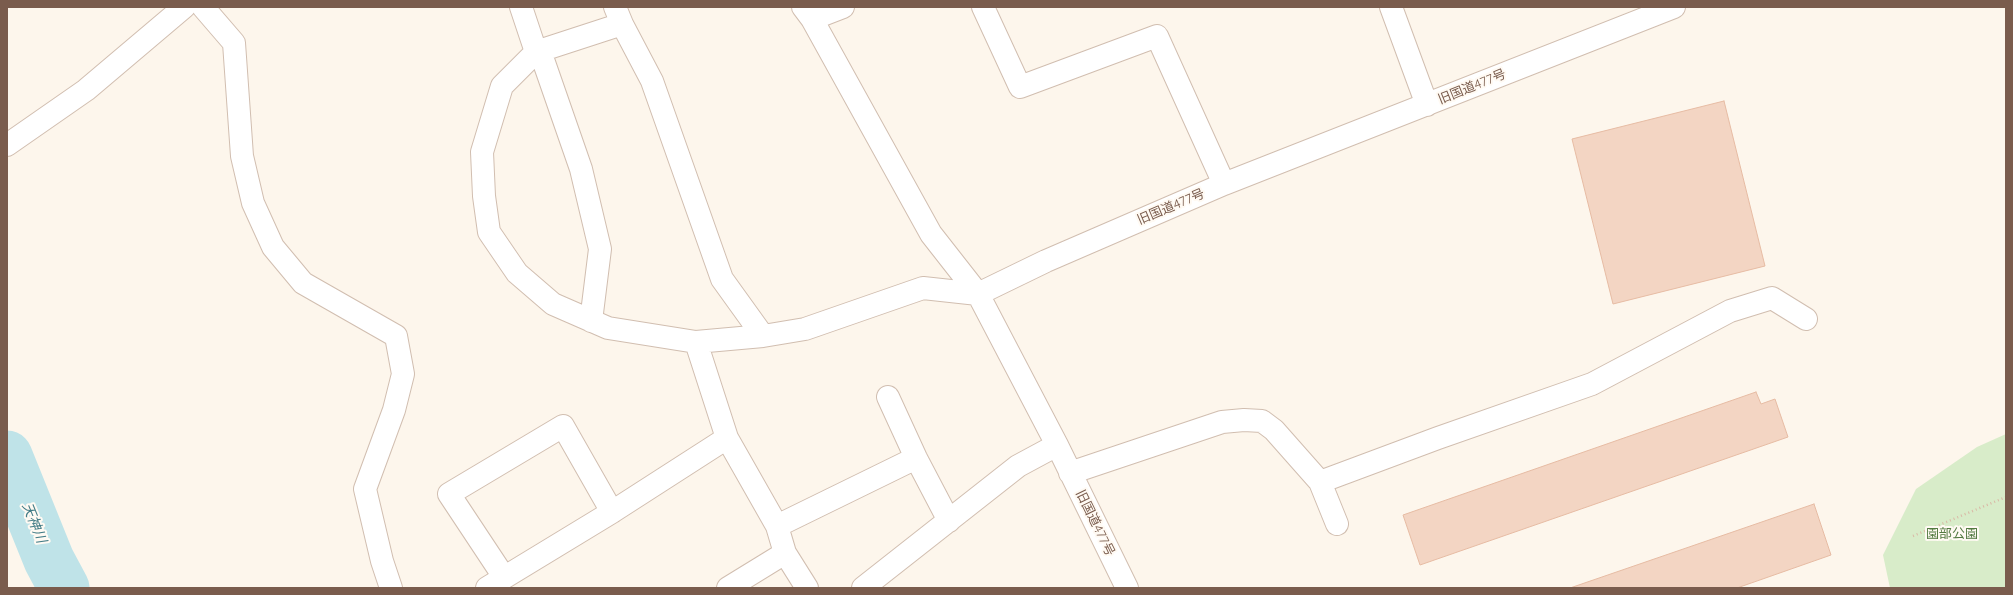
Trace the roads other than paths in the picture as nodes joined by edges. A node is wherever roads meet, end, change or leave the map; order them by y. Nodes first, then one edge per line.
1 (184, 7) edge
2 (203, 7) edge
3 (521, 7) edge
4 (843, 7) edge
5 (983, 7) edge
6 (1391, 7) edge
7 (1674, 7) edge
8 (807, 13) edge
9 (618, 16) edge
10 (538, 51) junction
11 (1427, 105) junction
12 (7, 145) edge
13 (1224, 184) junction
14 (978, 294) junction
15 (1806, 318) dead end
16 (591, 321) junction
17 (762, 336) junction
18 (696, 342) junction
19 (888, 397) dead end
20 (727, 438) junction
21 (1057, 445) junction
22 (916, 458) junction
23 (1070, 473) junction
24 (1320, 482) junction
25 (612, 512) junction
26 (949, 521) junction
27 (1337, 524) dead end
28 (777, 526) junction
29 (785, 553) junction
30 (496, 583) edge
31 (391, 588) edge
32 (728, 588) edge
33 (807, 588) edge
34 (863, 588) edge
35 (1127, 588) edge

1 - 12 street
2 - 31 street
3 - 10 street
4 - 8 street
5 - 13 street
6 - 11 street
7 - 11 street, 旧国道477号
8 - 14 street
9 - 10 street
9 - 17 street
10 - 16 street
10 - 16 street
11 - 13 street, 旧国道477号
13 - 14 street, 旧国道477号
14 - 17 street
14 - 21 street, 旧国道477号
15 - 24 street
16 - 18 street
17 - 18 street
18 - 20 street
19 - 22 street
20 - 25 street
20 - 28 street
21 - 23 street, 旧国道477号
21 - 26 street
22 - 26 street
22 - 28 street
23 - 24 street
23 - 35 street, 旧国道477号
24 - 27 street
25 - 30 street
25 - 30 street
26 - 34 street
28 - 29 street
29 - 32 street
29 - 33 street

